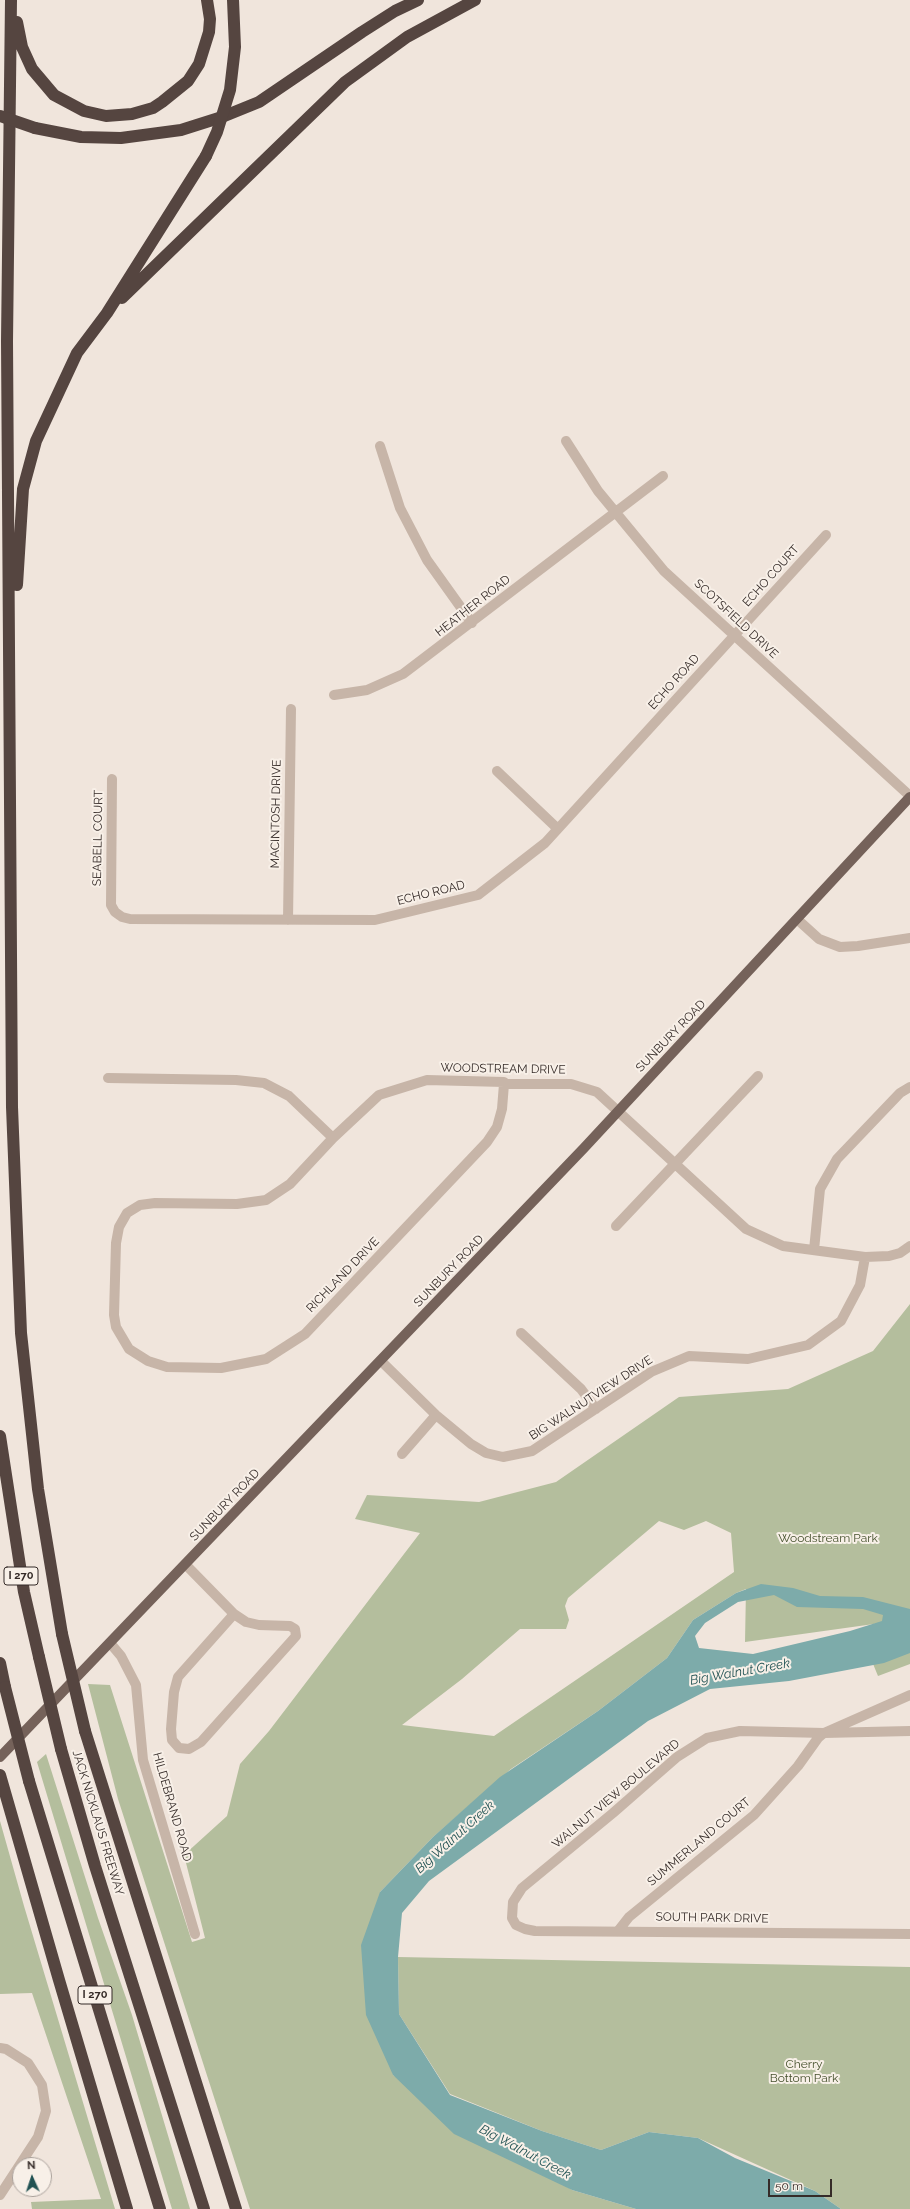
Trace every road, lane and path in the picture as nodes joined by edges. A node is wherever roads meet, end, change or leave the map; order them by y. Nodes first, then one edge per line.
1 (12, 0) edge
2 (15, 0) edge
3 (208, 0) edge
4 (233, 0) edge
5 (418, 0) edge
6 (475, 0) edge
7 (0, 116) edge
8 (107, 313) junction
9 (566, 441) dead end
10 (380, 446) dead end
11 (662, 476) dead end
12 (615, 512) junction
13 (826, 535) dead end
14 (472, 622) junction
15 (735, 635) junction
16 (334, 695) dead end
17 (291, 709) dead end
18 (10, 754) junction
19 (497, 771) dead end
20 (112, 779) dead end
21 (910, 797) edge
22 (557, 828) junction
23 (110, 897) joint
24 (288, 920) junction
25 (798, 920) junction
26 (910, 938) edge
27 (758, 1076) dead end
28 (108, 1078) dead end
29 (504, 1084) junction
30 (910, 1087) edge
31 (618, 1110) junction
32 (333, 1138) junction
33 (674, 1164) junction
34 (128, 1213) joint
35 (616, 1226) dead end
36 (910, 1246) edge
37 (814, 1250) junction
38 (865, 1256) junction
39 (521, 1333) dead end
40 (381, 1361) junction
41 (596, 1410) junction
42 (436, 1415) junction
43 (0, 1436) edge
44 (402, 1454) dead end
45 (186, 1565) junction
46 (234, 1614) junction
47 (110, 1643) junction
48 (0, 1663) edge
49 (910, 1696) edge
50 (910, 1732) edge
51 (824, 1733) junction
52 (0, 1757) edge
53 (0, 1775) edge
54 (516, 1925) joint
55 (618, 1931) junction
56 (195, 1934) dead end
57 (910, 1934) edge
58 (0, 2048) edge
59 (0, 2195) edge
60 (127, 2209) edge
61 (160, 2209) edge
62 (204, 2209) edge
63 (236, 2209) edge

1 - 18 highway
2 - 3 highway
4 - 8 highway, bridge
5 - 7 highway, bridge
6 - 8 highway
8 - 18 highway
9 - 12 street, SCOTSFIELD DRIVE
10 - 14 street
11 - 12 street, HEATHER ROAD
12 - 14 street, HEATHER ROAD
12 - 15 street, SCOTSFIELD DRIVE
13 - 15 street, ECHO COURT
14 - 16 street, HEATHER ROAD
15 - 21 street, SCOTSFIELD DRIVE
15 - 22 street, ECHO ROAD
17 - 24 street, MACINTOSH DRIVE
18 - 63 highway, bridge
19 - 22 street
20 - 23 street, SEABELL COURT
21 - 25 main road, SUNBURY ROAD
22 - 24 street, ECHO ROAD
23 - 24 street, ECHO ROAD
25 - 26 street
25 - 31 main road, SUNBURY ROAD
27 - 33 street
28 - 32 street
29 - 31 street, WOODSTREAM DRIVE
29 - 32 street, WOODSTREAM DRIVE
29 - 34 street, RICHLAND DRIVE
30 - 37 street
31 - 33 street, WOODSTREAM DRIVE
31 - 40 main road, SUNBURY ROAD
32 - 34 street, WOODSTREAM DRIVE
33 - 35 street
33 - 37 street, WOODSTREAM DRIVE
36 - 38 street, WOODSTREAM DRIVE
37 - 38 street, WOODSTREAM DRIVE
38 - 41 street, BIG WALNUTVIEW DRIVE
39 - 41 street
40 - 42 street, BIG WALNUTVIEW DRIVE
40 - 45 main road, SUNBURY ROAD
41 - 42 street, BIG WALNUTVIEW DRIVE
42 - 44 street
43 - 62 highway, JACK NICKLAUS FREEWAY / I 270, bridge
45 - 46 street
45 - 47 main road, SUNBURY ROAD
46 - 46 street
47 - 52 main road, SUNBURY ROAD
47 - 56 street, HILDEBRAND ROAD
48 - 61 highway, I 270, bridge
49 - 51 street, WALNUT VIEW BOULEVARD
50 - 51 street
51 - 54 street, WALNUT VIEW BOULEVARD
51 - 55 street, SUMMERLAND COURT
53 - 60 highway
54 - 55 street, SOUTH PARK DRIVE
55 - 57 street, SOUTH PARK DRIVE
58 - 59 street

